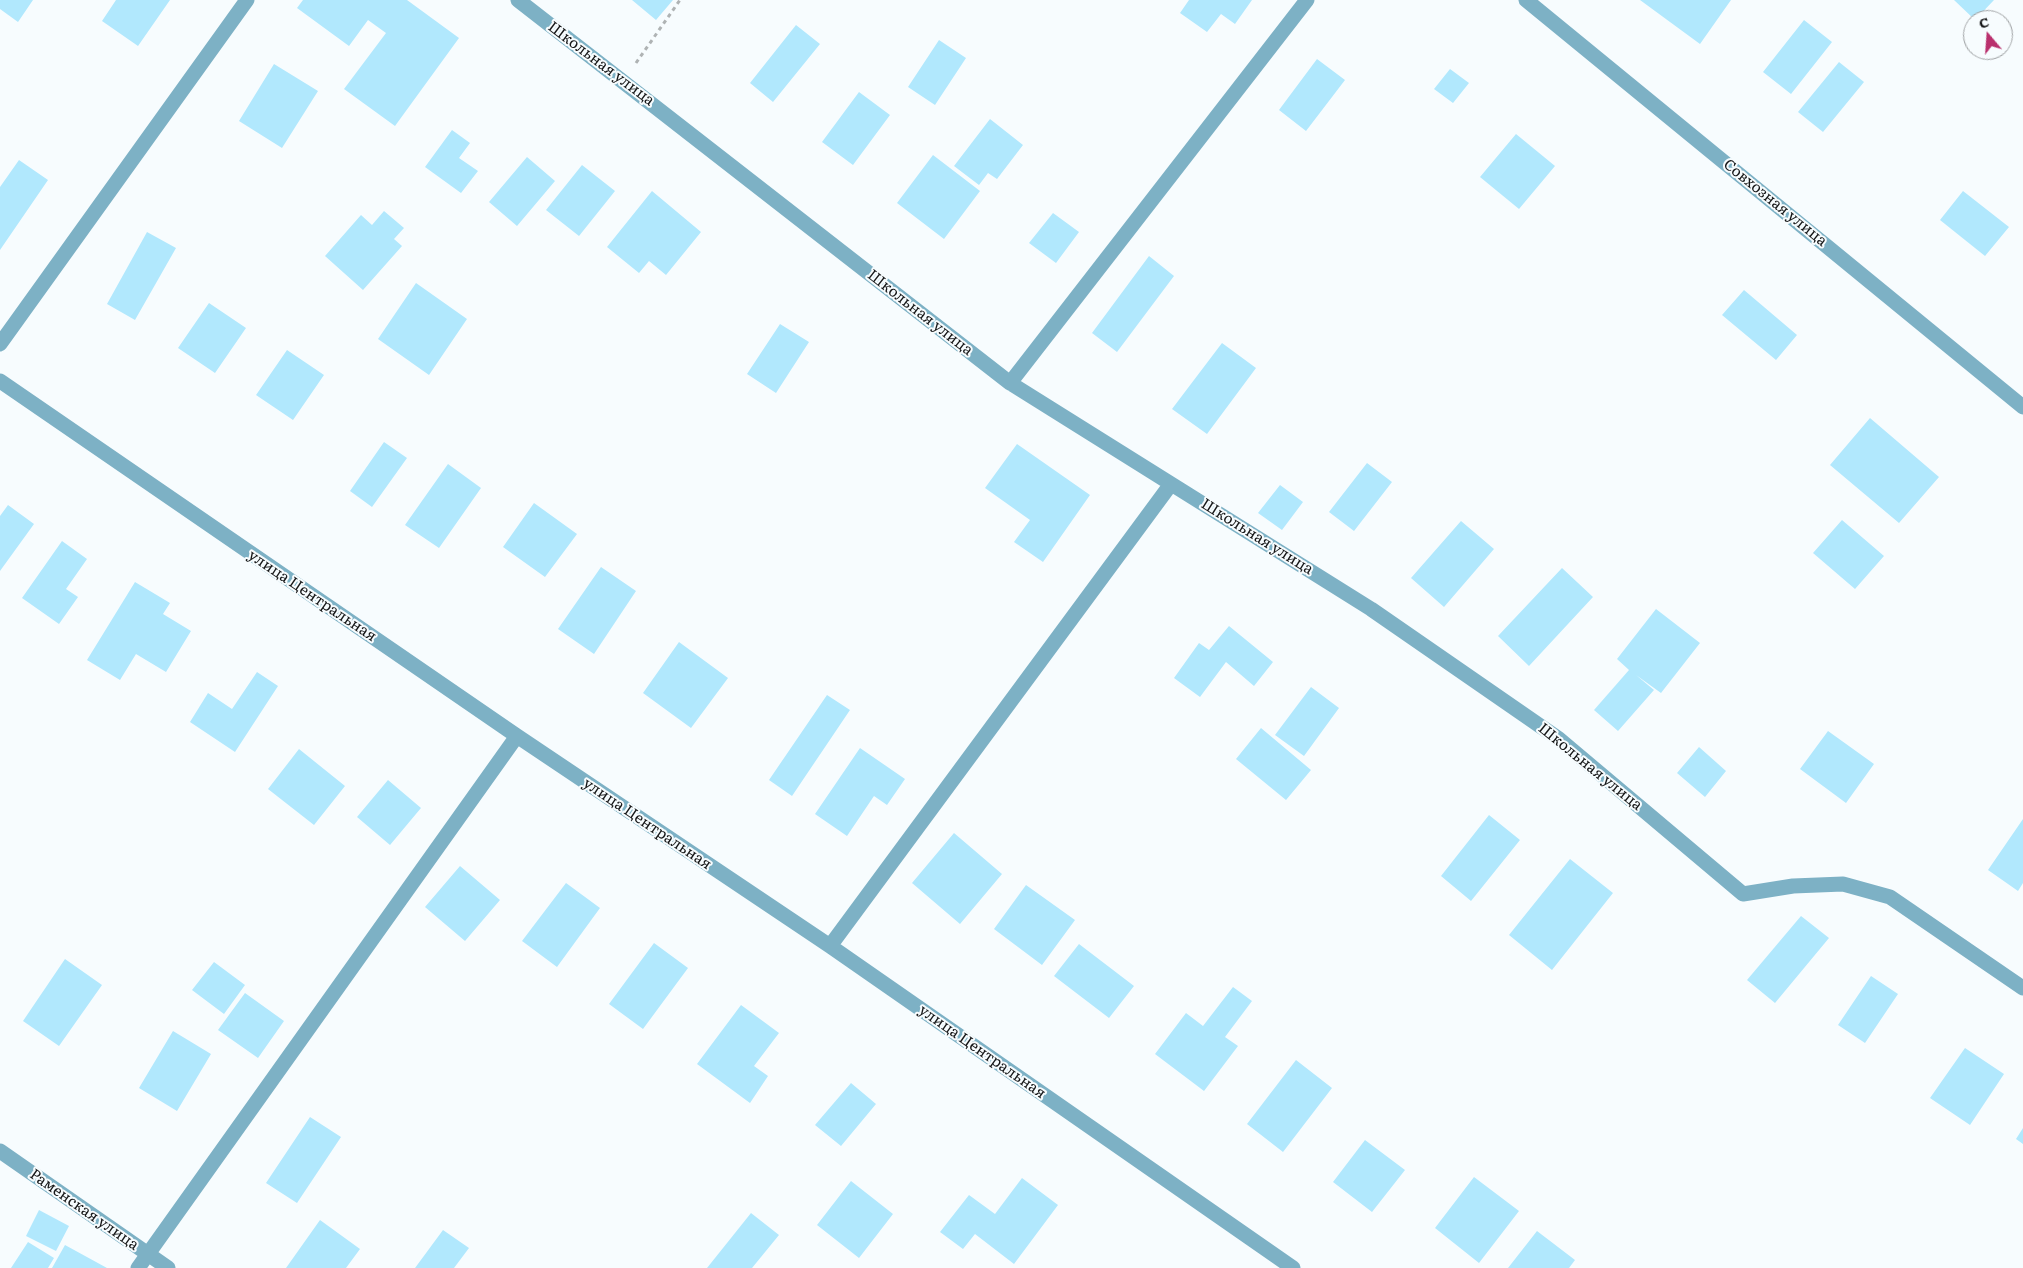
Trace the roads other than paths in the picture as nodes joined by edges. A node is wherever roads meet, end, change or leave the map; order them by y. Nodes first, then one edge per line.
1 (247, 0) edge
2 (518, 0) edge
3 (1308, 0) edge
4 (1526, 0) edge
5 (0, 344) edge
6 (0, 381) edge
7 (1010, 383) junction
8 (2023, 406) edge
9 (1170, 484) junction
10 (517, 736) junction
11 (830, 946) junction
12 (2023, 988) edge
13 (0, 1151) edge
14 (147, 1254) junction
15 (138, 1268) edge
16 (168, 1268) edge
17 (1293, 1268) edge

1 - 5 street
2 - 7 street, Школьная улица
3 - 7 street
4 - 8 street, Совхозная улица
6 - 10 street, улица Центральная
7 - 9 street, Школьная улица
9 - 11 street
9 - 12 street, Школьная улица
10 - 11 street, улица Центральная
10 - 14 street
11 - 17 street, улица Центральная
13 - 14 street, Раменская улица
14 - 15 street
14 - 16 street, Раменская улица

